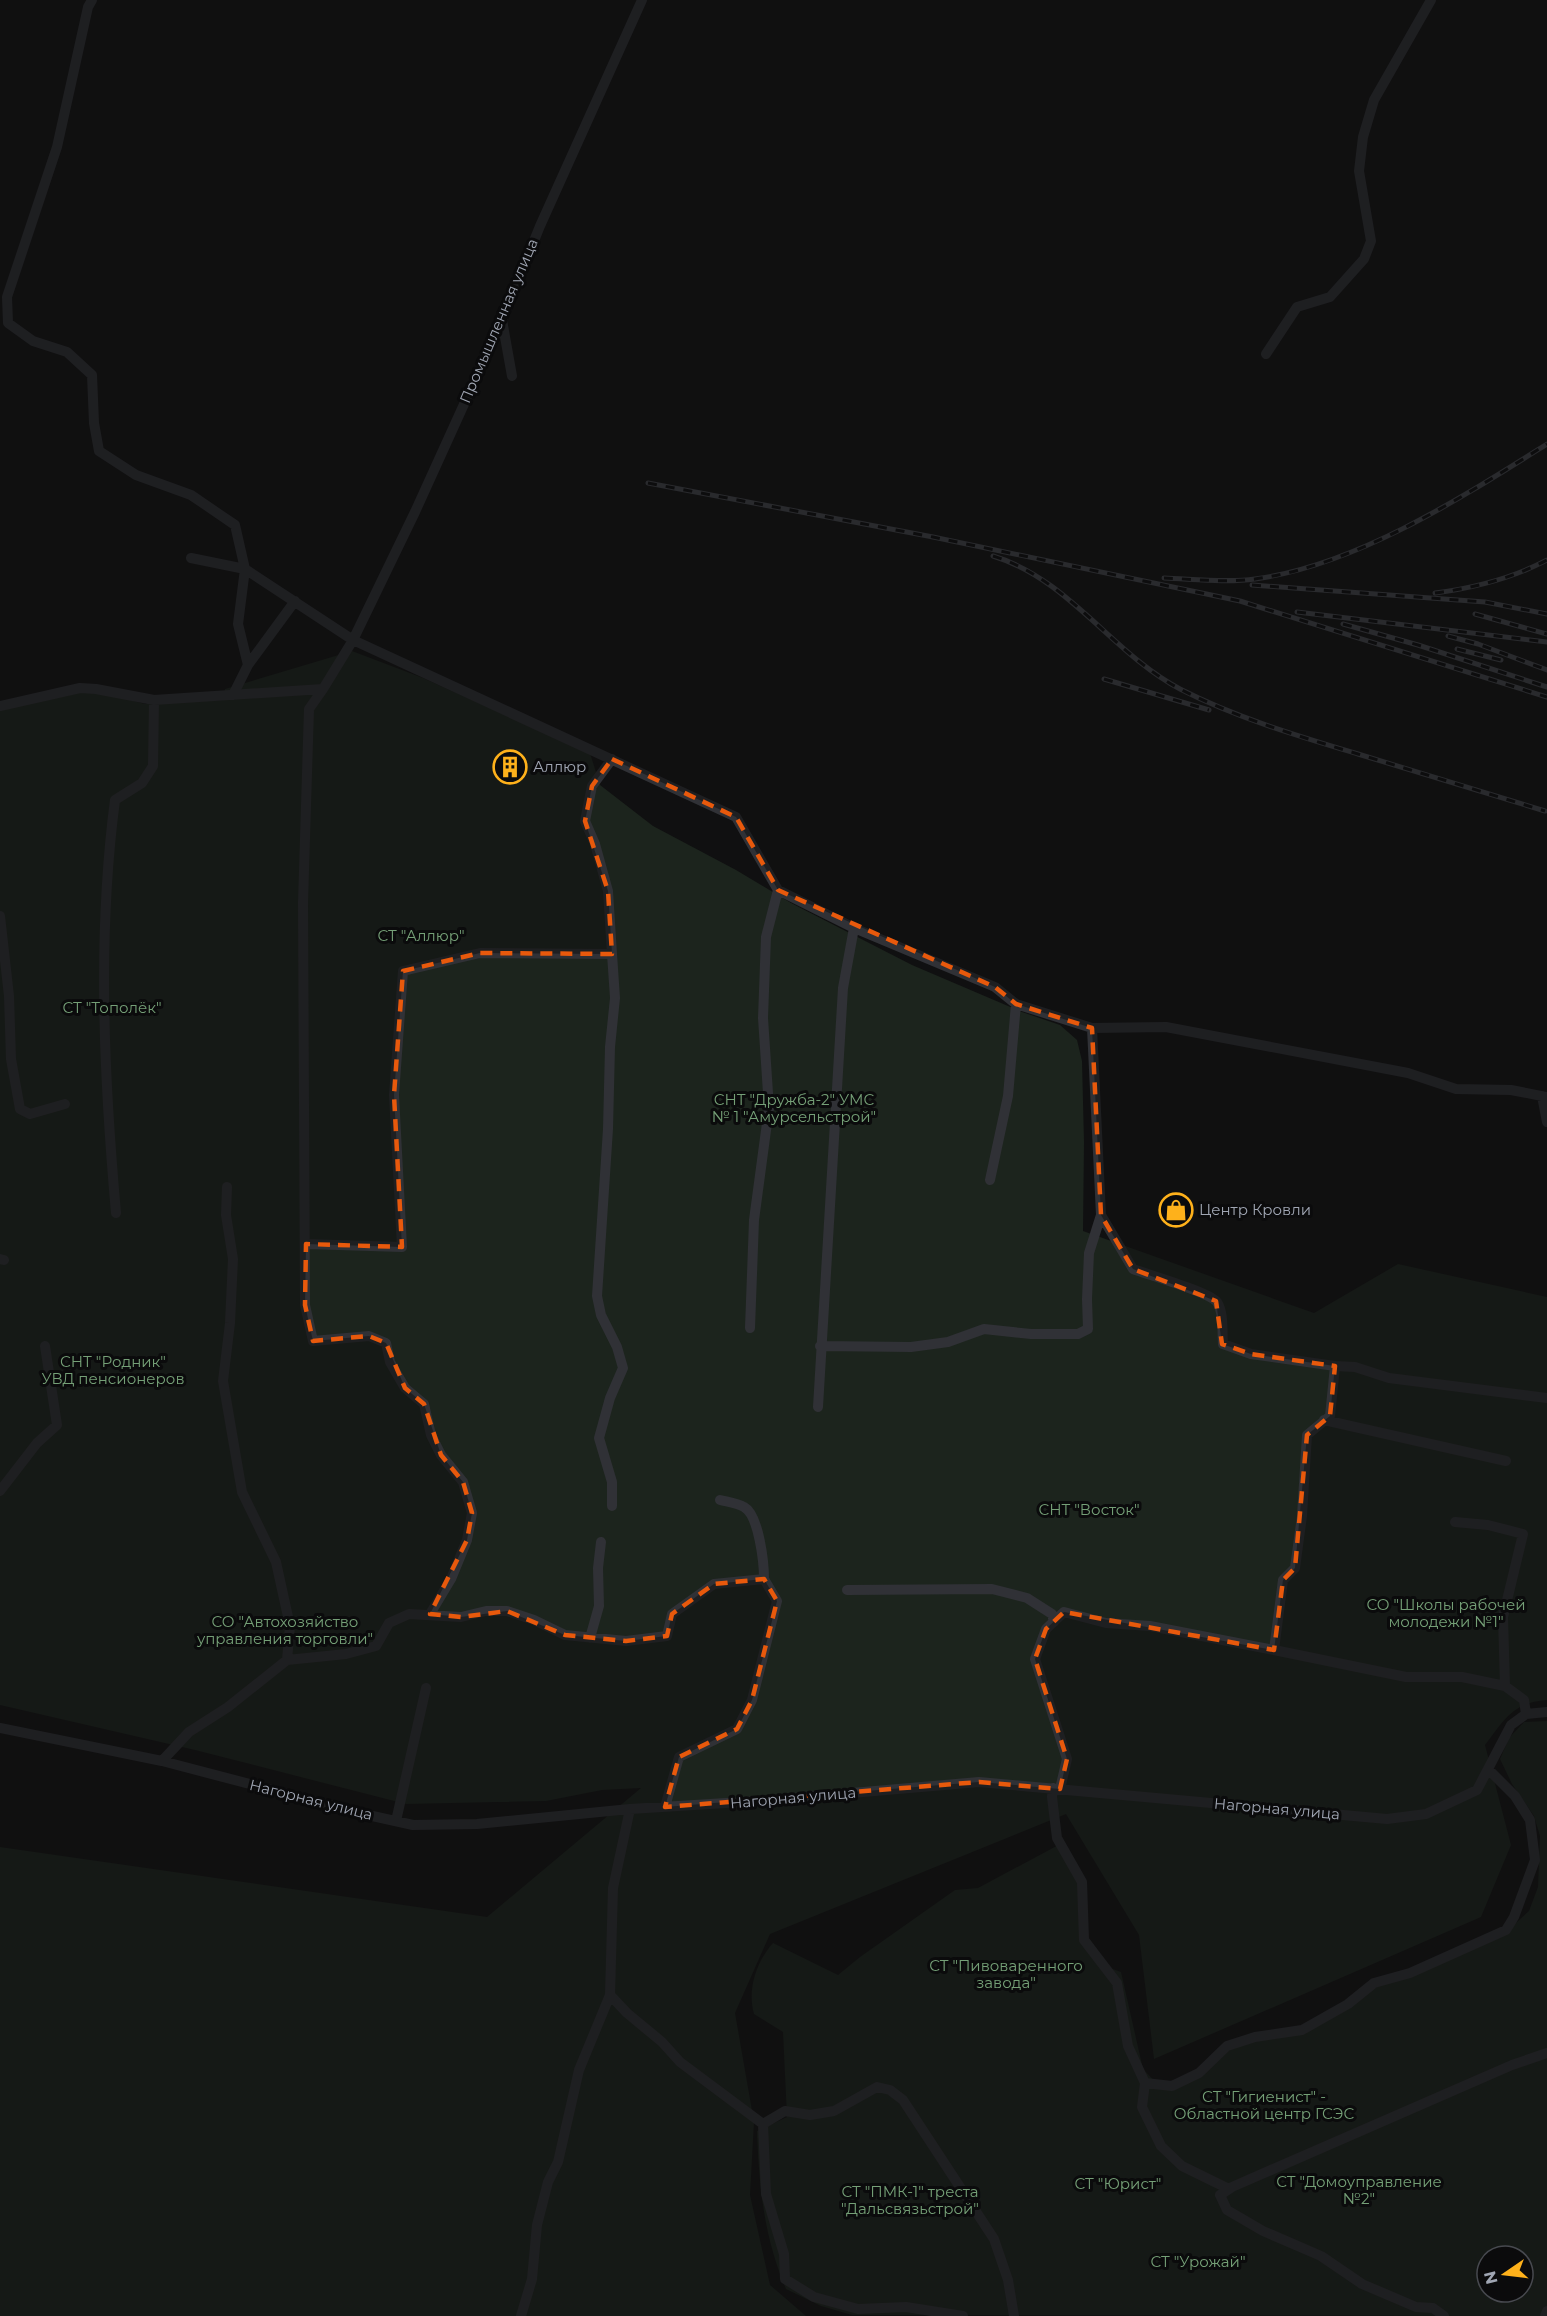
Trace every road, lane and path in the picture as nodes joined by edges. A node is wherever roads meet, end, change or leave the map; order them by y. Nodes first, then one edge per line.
1 (93, 0) edge
2 (642, 0) edge
3 (1431, 0) edge
4 (502, 320) junction
5 (1266, 354) dead end
6 (512, 376) dead end
7 (191, 558) dead end
8 (245, 569) junction
9 (295, 601) junction
10 (352, 640) junction
11 (248, 665) junction
12 (323, 689) junction
13 (233, 695) junction
14 (154, 700) junction
15 (0, 706) edge
16 (612, 759) junction
17 (778, 890) junction
18 (0, 916) edge
19 (854, 928) junction
20 (612, 954) junction
21 (1016, 1004) junction
22 (1092, 1028) junction
23 (1544, 1096) edge
24 (65, 1104) dead end
25 (1547, 1122) edge
26 (990, 1180) dead end
27 (227, 1187) dead end
28 (116, 1213) dead end
29 (1101, 1215) junction
30 (306, 1244) junction
31 (750, 1328) dead end
32 (45, 1346) dead end
33 (820, 1346) junction
34 (1335, 1366) junction
35 (1547, 1398) edge
36 (818, 1407) dead end
37 (1324, 1420) junction
38 (1506, 1461) dead end
39 (0, 1491) edge
40 (720, 1500) dead end
41 (612, 1506) dead end
42 (1455, 1522) dead end
43 (601, 1542) dead end
44 (764, 1579) junction
45 (847, 1590) dead end
46 (430, 1614) junction
47 (1054, 1622) junction
48 (590, 1638) junction
49 (1274, 1650) junction
50 (287, 1660) junction
51 (1505, 1686) junction
52 (426, 1689) dead end
53 (1547, 1712) edge
54 (1526, 1714) junction
55 (0, 1728) edge
56 (162, 1761) junction
57 (1488, 1770) junction
58 (1057, 1789) junction
59 (665, 1807) junction
60 (630, 1809) junction
61 (396, 1821) junction
62 (610, 1995) junction
63 (1547, 2053) edge
64 (1145, 2083) junction
65 (764, 2124) junction
66 (1229, 2189) junction
67 (1547, 2311) edge
68 (521, 2316) edge
69 (963, 2316) edge
70 (1014, 2316) edge
71 (1444, 2316) edge
72 (1545, 2316) edge

1 - 8 street
2 - 4 street, Промышленная улица
3 - 5 street
4 - 6 street
4 - 10 street, Промышленная улица
7 - 8 street
8 - 9 street
8 - 11 street
9 - 10 street
9 - 11 street
10 - 12 street, Промышленная улица
10 - 16 street
11 - 13 street
12 - 13 street
12 - 30 street, Промышленная улица
13 - 14 street
14 - 15 street
14 - 28 street
16 - 17 street
16 - 20 street
17 - 19 street
17 - 31 street
18 - 24 street
19 - 21 street
19 - 33 street
20 - 30 street
20 - 41 street
21 - 22 street
21 - 26 street
22 - 23 street
22 - 29 street
23 - 25 street
27 - 50 street
29 - 33 street
29 - 34 street
30 - 46 street, Промышленная улица
32 - 39 street
33 - 36 street
34 - 35 street
34 - 37 street
37 - 38 street
37 - 49 street
40 - 44 street
42 - 51 street
43 - 48 street
44 - 48 street
44 - 59 street
45 - 47 street
46 - 48 street
46 - 50 street
47 - 49 street
47 - 58 street
49 - 51 street
50 - 56 street
51 - 54 street
52 - 61 street
53 - 54 street
54 - 57 street, Нагорная улица
55 - 56 street, Нагорная улица
56 - 61 street, Нагорная улица
57 - 58 street, Нагорная улица
57 - 64 street
58 - 59 street, Нагорная улица
58 - 64 street
59 - 60 street, Нагорная улица
60 - 61 street, Нагорная улица
60 - 62 street
62 - 65 street
62 - 68 street
63 - 66 street
64 - 66 street
65 - 69 street
65 - 70 street
66 - 71 street
67 - 72 street

